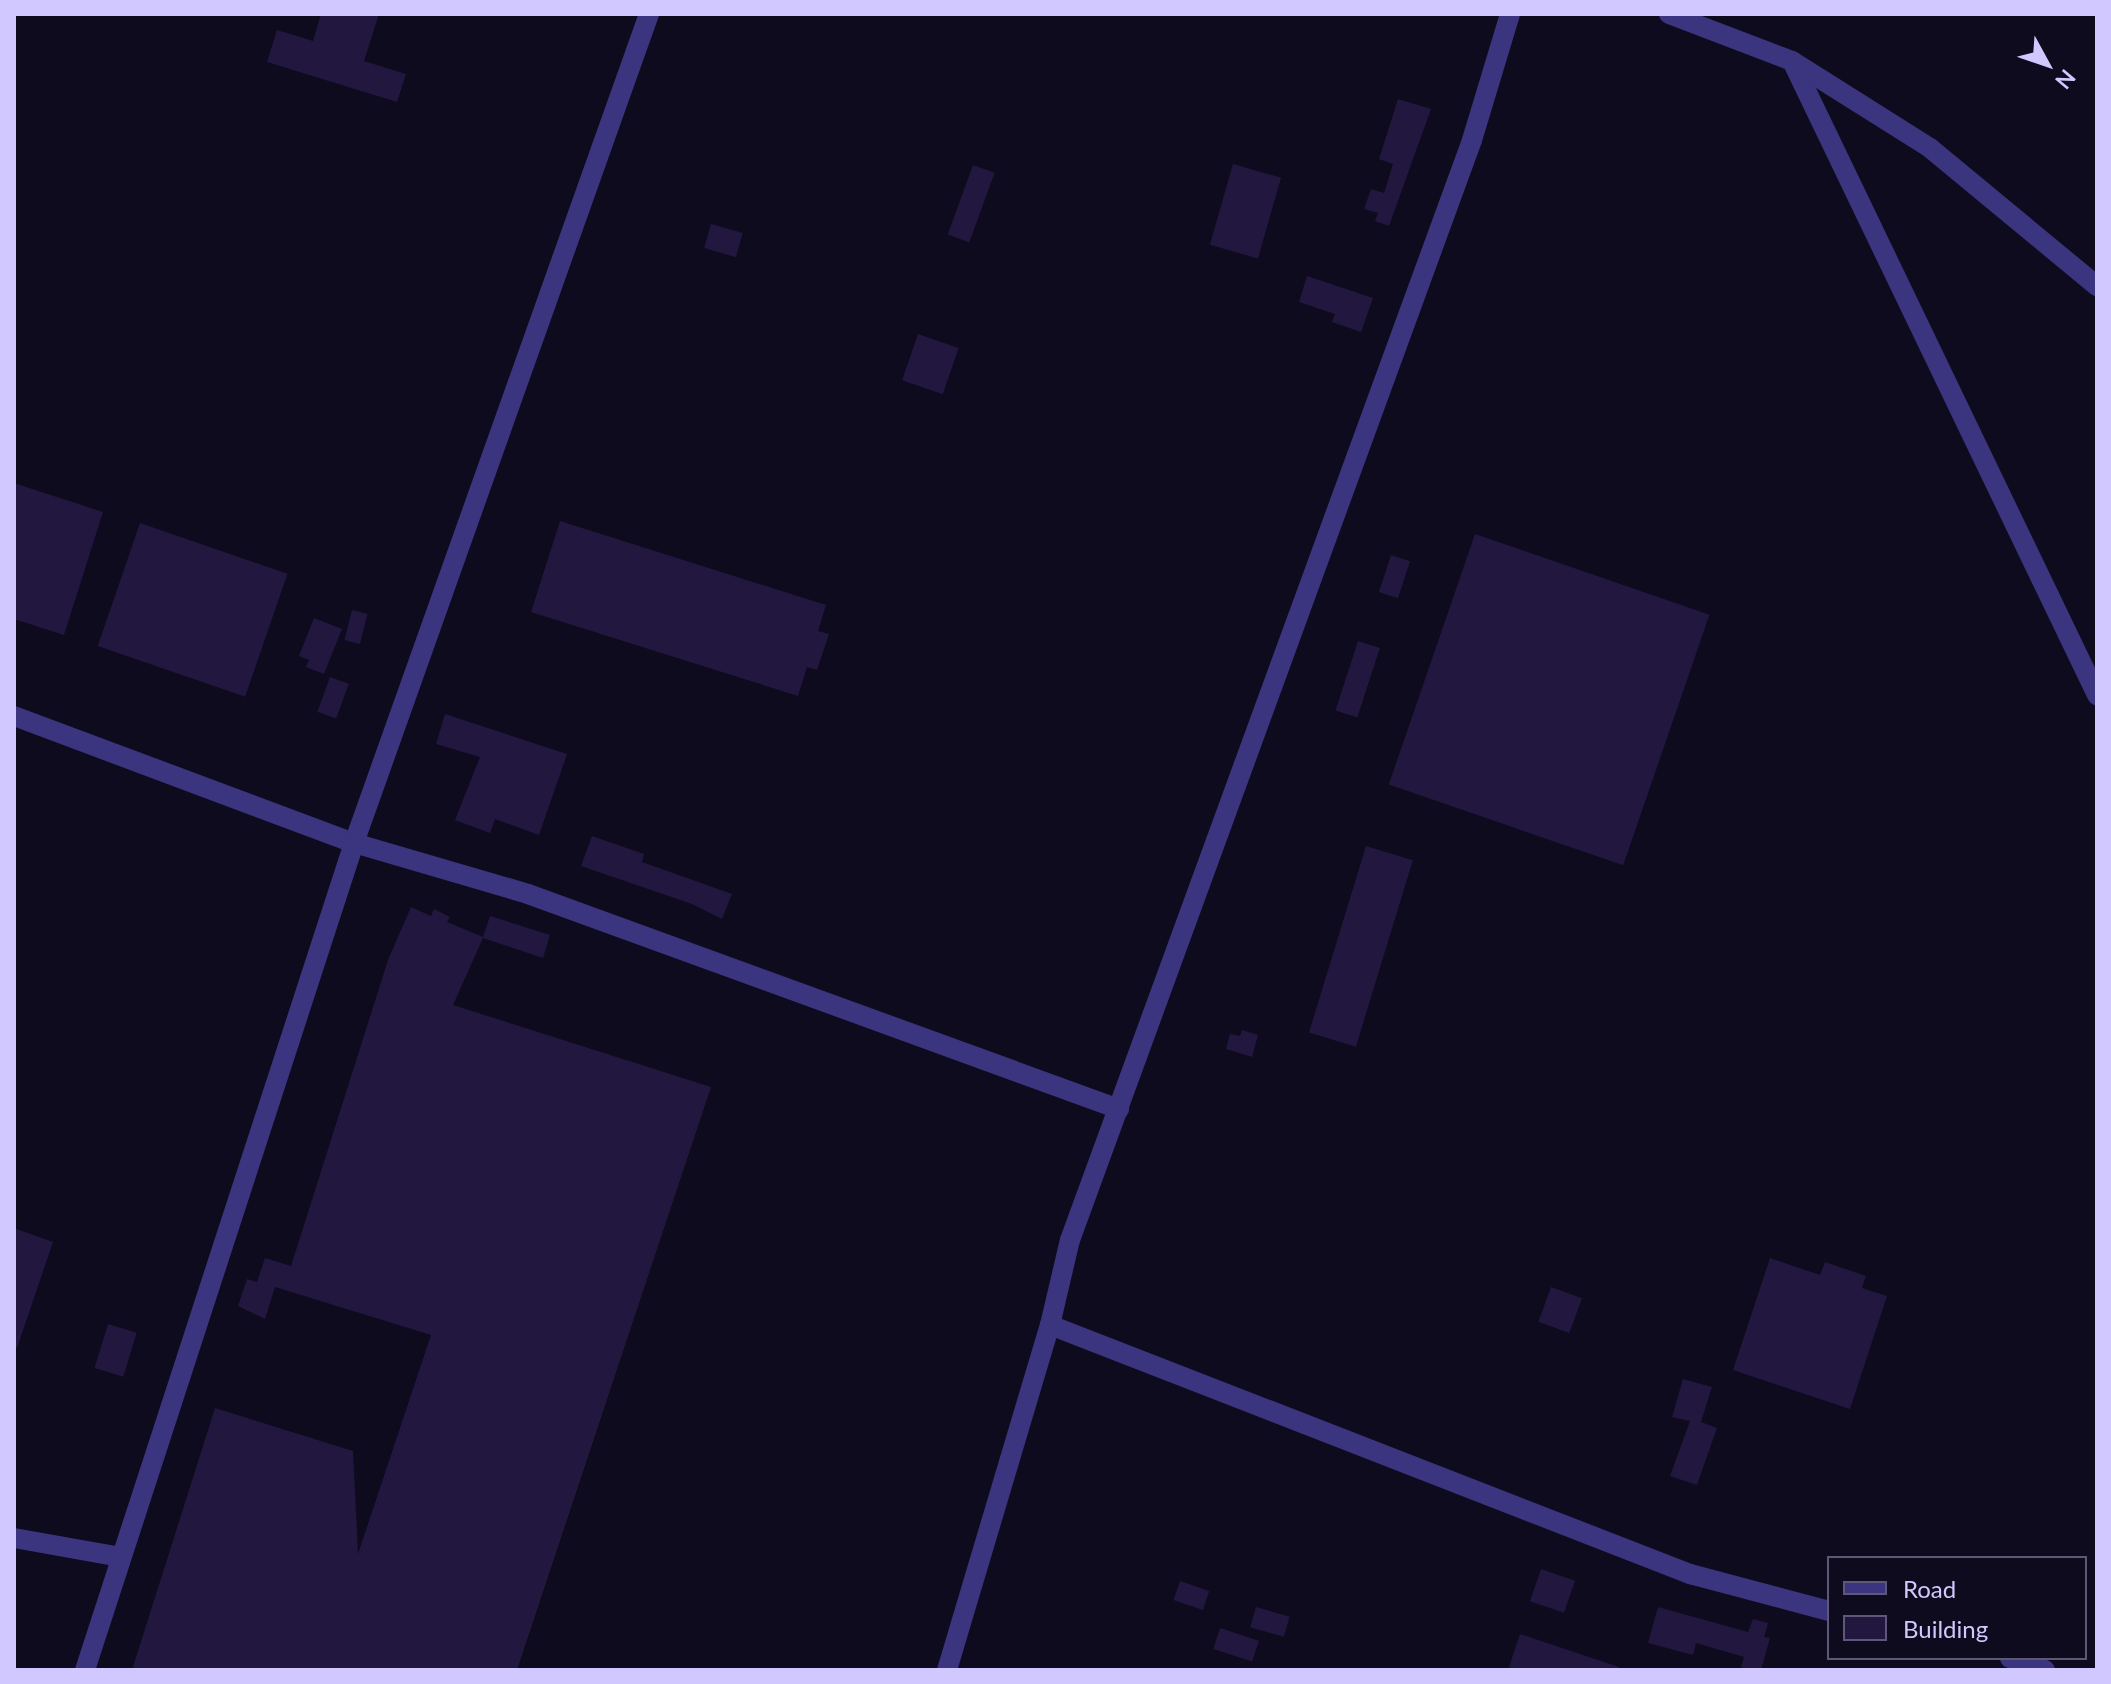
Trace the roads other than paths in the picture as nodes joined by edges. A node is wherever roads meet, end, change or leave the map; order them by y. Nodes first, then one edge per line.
1 (649, 14) edge
2 (1510, 14) edge
3 (1669, 14) edge
4 (1792, 61) junction
5 (2097, 286) edge
6 (2097, 695) edge
7 (14, 716) edge
8 (354, 843) junction
9 (1119, 1109) junction
10 (1050, 1325) junction
11 (14, 1538) edge
12 (121, 1557) junction
13 (1827, 1610) edge
14 (85, 1670) edge
15 (947, 1670) edge

1 - 8 lane
2 - 9 lane
3 - 4 lane
4 - 5 lane
4 - 6 lane
7 - 8 lane
8 - 9 lane
8 - 12 lane
9 - 10 lane
10 - 13 lane
10 - 15 lane
11 - 12 lane
12 - 14 lane

